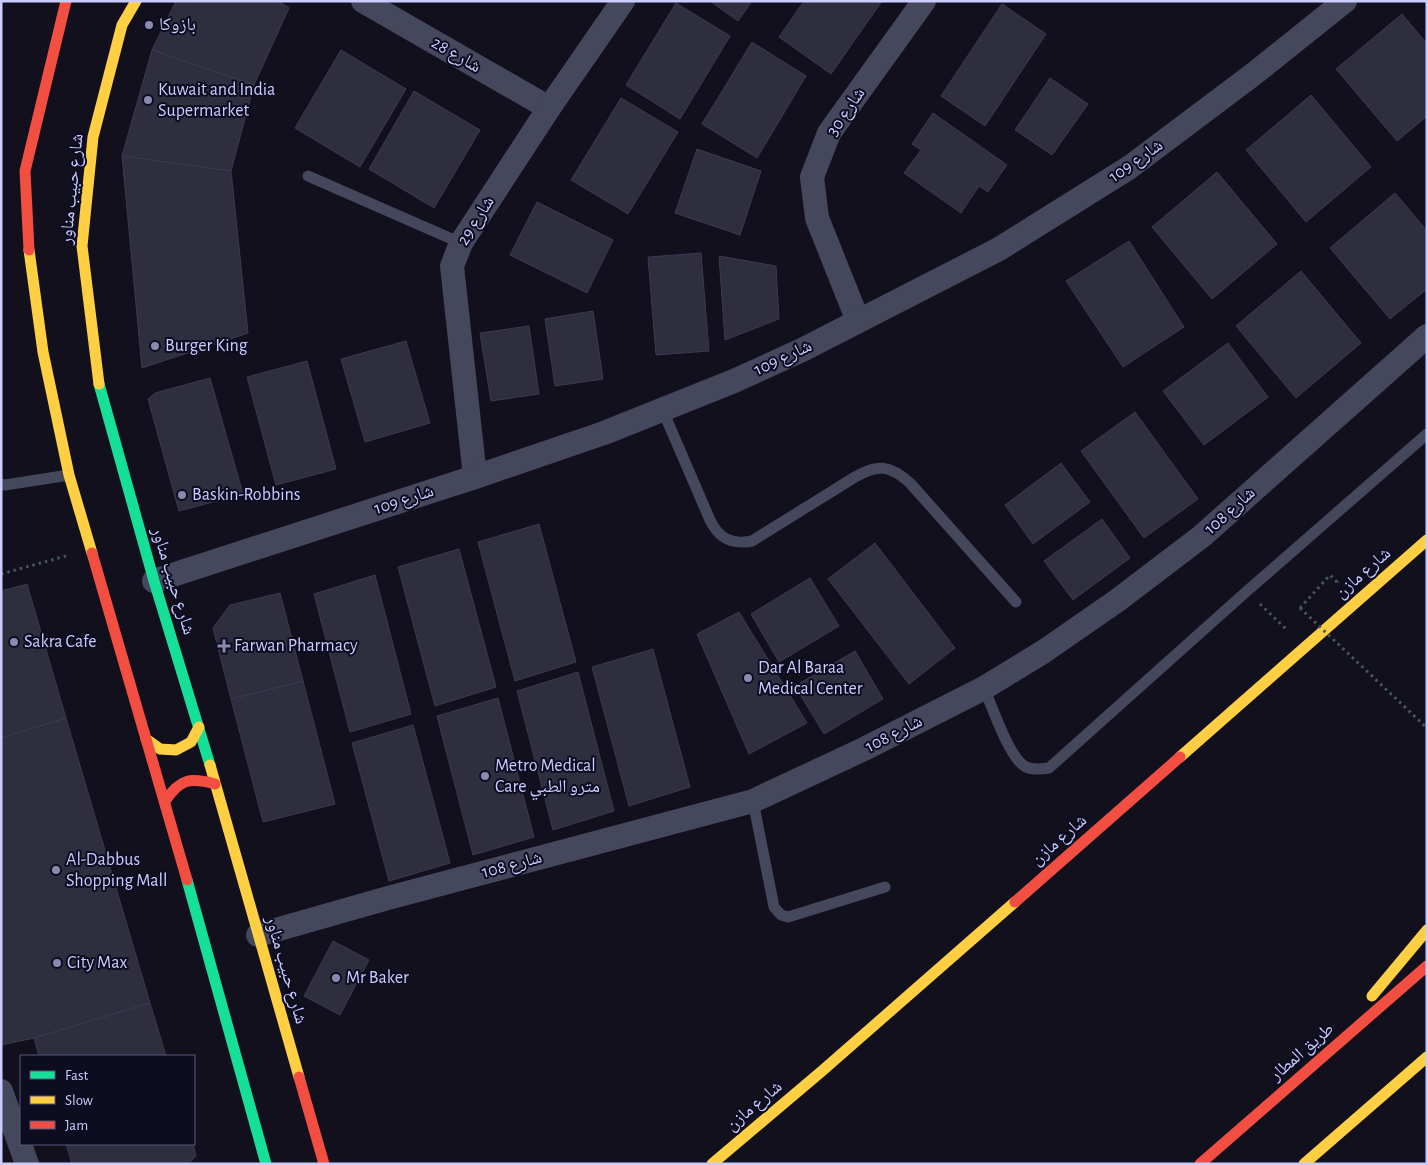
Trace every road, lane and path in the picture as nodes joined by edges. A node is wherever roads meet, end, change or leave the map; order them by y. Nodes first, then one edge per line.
1 (66, 1) edge
2 (136, 1) edge
3 (363, 1) edge
4 (623, 1) edge
5 (924, 1) edge
6 (1345, 1) edge
7 (549, 108) junction
8 (308, 176) dead end
9 (461, 243) junction
10 (858, 320) junction
11 (1427, 336) edge
12 (663, 410) junction
13 (1427, 434) edge
14 (68, 475) junction
15 (476, 477) junction
16 (1, 484) edge
17 (1427, 540) edge
18 (91, 549) junction
19 (1, 574) edge
20 (154, 581) junction
21 (1330, 589) dead end
22 (1247, 591) junction
23 (1016, 602) dead end
24 (1306, 647) junction
25 (984, 688) junction
26 (199, 727) junction
27 (1427, 728) edge
28 (146, 739) junction
29 (215, 784) junction
30 (165, 801) junction
31 (753, 801) junction
32 (885, 887) dead end
33 (1427, 930) edge
34 (258, 935) junction
35 (1427, 966) edge
36 (1427, 1057) edge
37 (1318, 1060) junction
38 (1, 1091) edge
39 (1386, 1108) dead end
40 (20, 1144) edge
41 (20, 1145) edge
42 (27, 1164) edge
43 (266, 1164) edge
44 (324, 1164) edge
45 (712, 1164) edge
46 (1200, 1164) edge
47 (1305, 1164) edge

1 - 14 main road
2 - 20 main road, شارع حبيب مناور
3 - 7 street, شارع 28
4 - 7 street, شارع 29
5 - 10 street, شارع 30
6 - 10 street, شارع 109
7 - 9 street, شارع 29
8 - 9 lane
9 - 15 street, شارع 29
10 - 12 street, شارع 109
11 - 25 street, شارع 108
12 - 15 street, شارع 109
12 - 23 lane
13 - 22 lane
14 - 16 lane
14 - 18 main road
15 - 20 street, شارع 109
17 - 24 main road, شارع مازن
18 - 19 path
18 - 28 main road
20 - 26 main road, شارع حبيب مناور
21 - 27 path, bridge
22 - 24 path
22 - 25 lane
24 - 45 main road, شارع مازن
25 - 31 street, شارع 108
26 - 28 main road
26 - 29 main road, شارع حبيب مناور
28 - 30 main road
29 - 30 main road
29 - 34 main road, شارع حبيب مناور
30 - 43 main road
31 - 32 lane
31 - 34 street, شارع 108
33 - 37 main road
34 - 44 main road, شارع حبيب مناور
35 - 37 main road, طريق المطار
36 - 47 main road
37 - 46 main road, طريق المطار
38 - 40 street
39 - 47 main road
41 - 42 street

